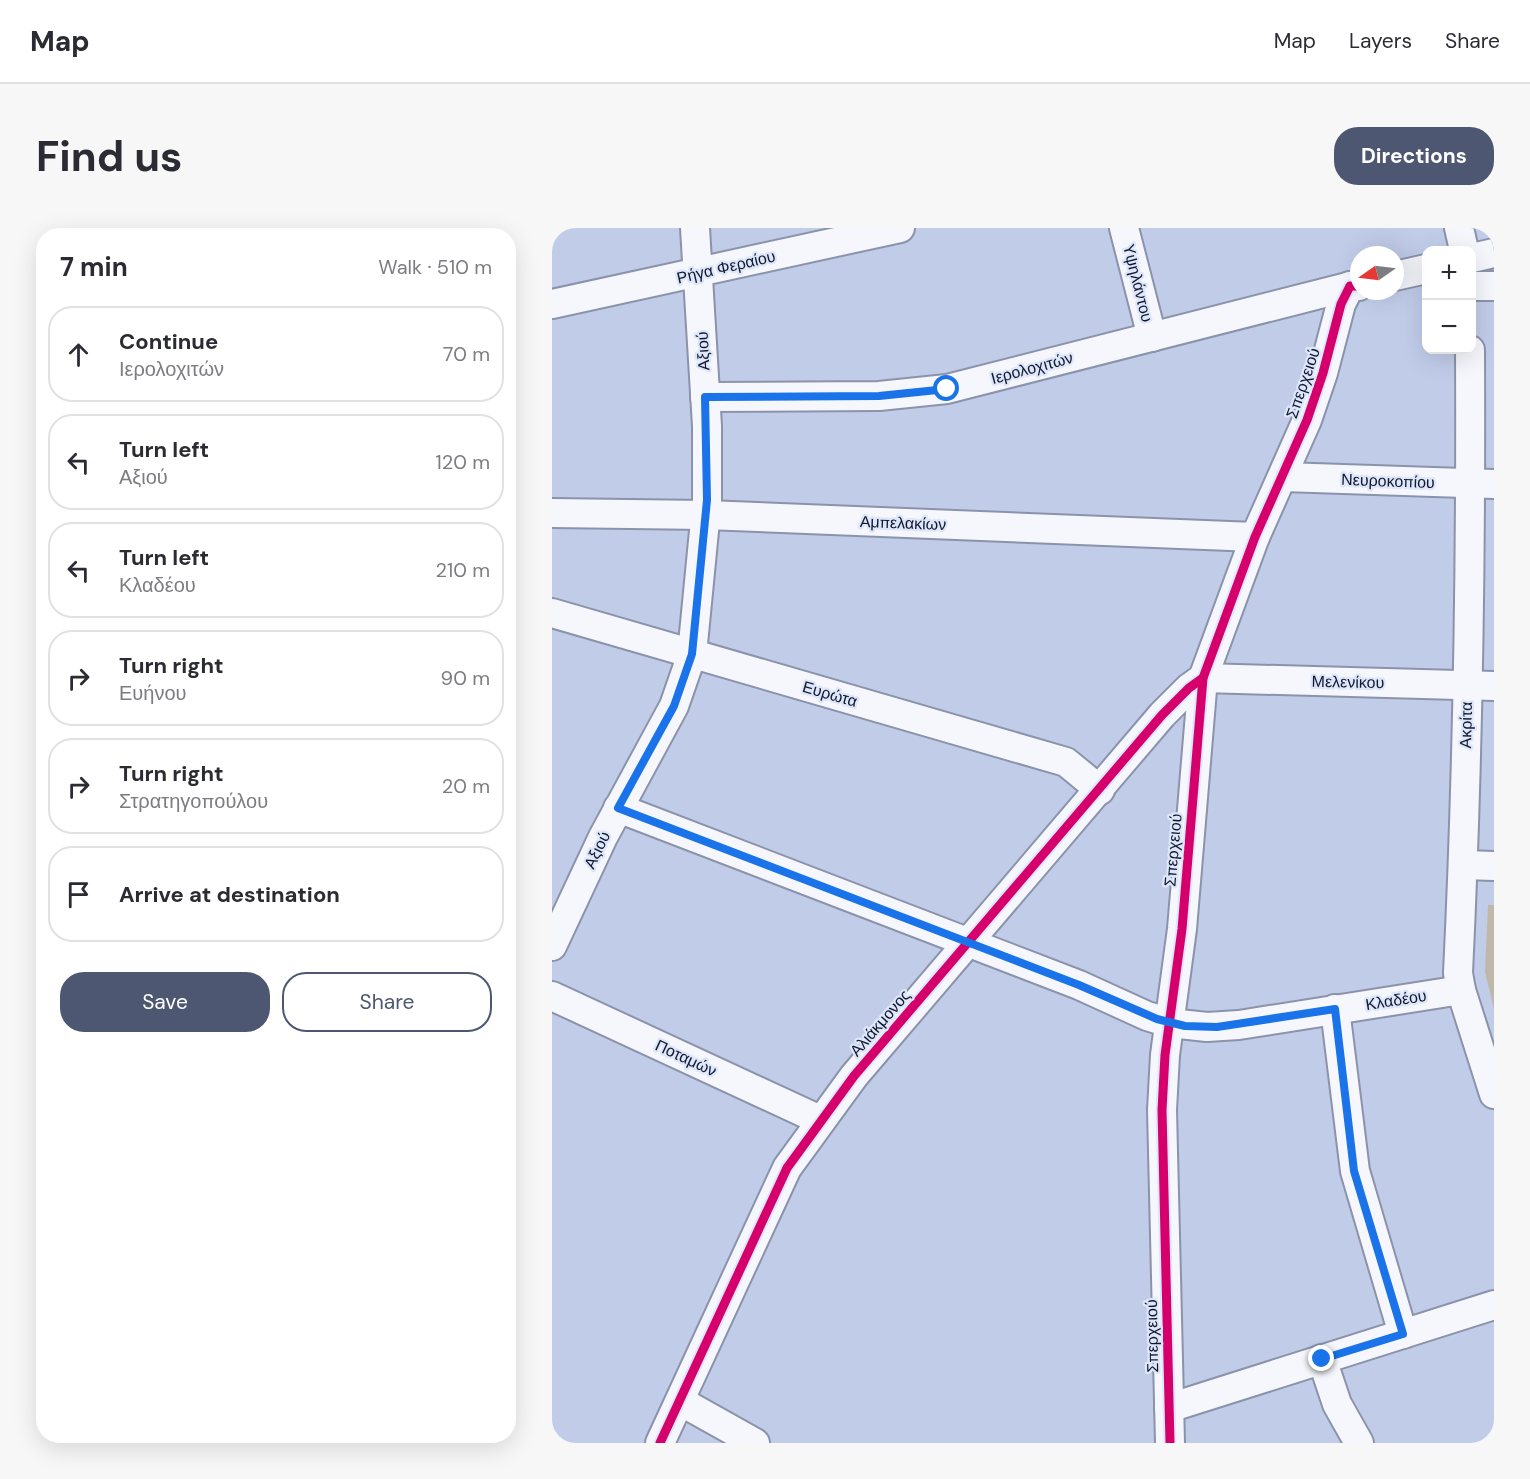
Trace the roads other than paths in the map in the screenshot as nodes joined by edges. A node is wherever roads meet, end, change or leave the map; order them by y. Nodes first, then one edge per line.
1 (695, 228) edge
2 (900, 228) edge
3 (1124, 228) edge
4 (1459, 228) edge
5 (1463, 246) edge
6 (1494, 253) edge
7 (1476, 257) edge
8 (1422, 269) edge
9 (699, 274) junction
10 (1404, 274) edge
11 (1404, 286) edge
12 (1422, 286) edge
13 (1476, 286) edge
14 (1494, 286) edge
15 (1350, 287) edge
16 (1350, 293) edge
17 (552, 304) edge
18 (1152, 337) junction
19 (1470, 354) edge
20 (705, 397) junction
21 (1283, 477) junction
22 (1482, 483) edge
23 (552, 513) edge
24 (706, 515) junction
25 (1255, 537) junction
26 (552, 613) edge
27 (692, 654) junction
28 (1203, 678) junction
29 (1480, 685) edge
30 (1100, 790) junction
31 (618, 808) junction
32 (1464, 865) junction
33 (1494, 866) edge
34 (969, 943) junction
35 (552, 946) edge
36 (1461, 990) junction
37 (552, 996) edge
38 (1335, 1009) junction
39 (1170, 1023) junction
40 (1493, 1089) edge
41 (820, 1120) junction
42 (1494, 1305) edge
43 (1403, 1334) junction
44 (1322, 1359) junction
45 (680, 1401) junction
46 (1169, 1408) junction
47 (660, 1443) edge
48 (755, 1443) edge
49 (1170, 1443) edge
50 (1359, 1443) edge

1 - 9 street, Αξιού
2 - 9 street, Ρήγα Φεραίου
3 - 18 street, Υψηλάντου
4 - 5 street
6 - 7 street
8 - 10 street
9 - 17 street, Ρήγα Φεραίου
9 - 20 street, Αξιού
11 - 12 street
13 - 14 street
15 - 18 street, Ιερολοχιτών
16 - 21 street, Σπερχειού
18 - 20 street, Ιερολοχιτών
19 - 22 street, Ακρίτα
20 - 24 street, Αξιού
21 - 22 street, Νευροκοπίου
21 - 25 street, Σπερχειού
22 - 29 street, Ακρίτα
23 - 24 street, Αμπελακίων
24 - 25 street, Αμπελακίων
24 - 27 street, Αξιού
25 - 28 street, Σπερχειού
26 - 27 street, Ευρώτα
27 - 30 street, Ευρώτα
27 - 31 street, Αξιού
28 - 29 street, Μελενίκου
28 - 30 street, Αλιάκμονος
28 - 39 street, Σπερχειού
29 - 32 street, Ακρίτα
30 - 34 street, Αλιάκμονος
31 - 34 street, Κλαδέου
31 - 35 street, Αξιού
32 - 33 street
32 - 36 street, Ακρίτα
34 - 39 street, Κλαδέου
34 - 41 street, Αλιάκμονος
36 - 38 street, Κλαδέου
36 - 40 street, Ακρίτα
37 - 41 street, Ποταμών
38 - 39 street, Κλαδέου
38 - 43 street
39 - 46 street, Σπερχειού
41 - 45 street, Αλιάκμονος
42 - 43 street
43 - 44 street
44 - 46 street
44 - 50 street
45 - 47 street, Αλιάκμονος
45 - 48 street
46 - 49 street, Σπερχειού

